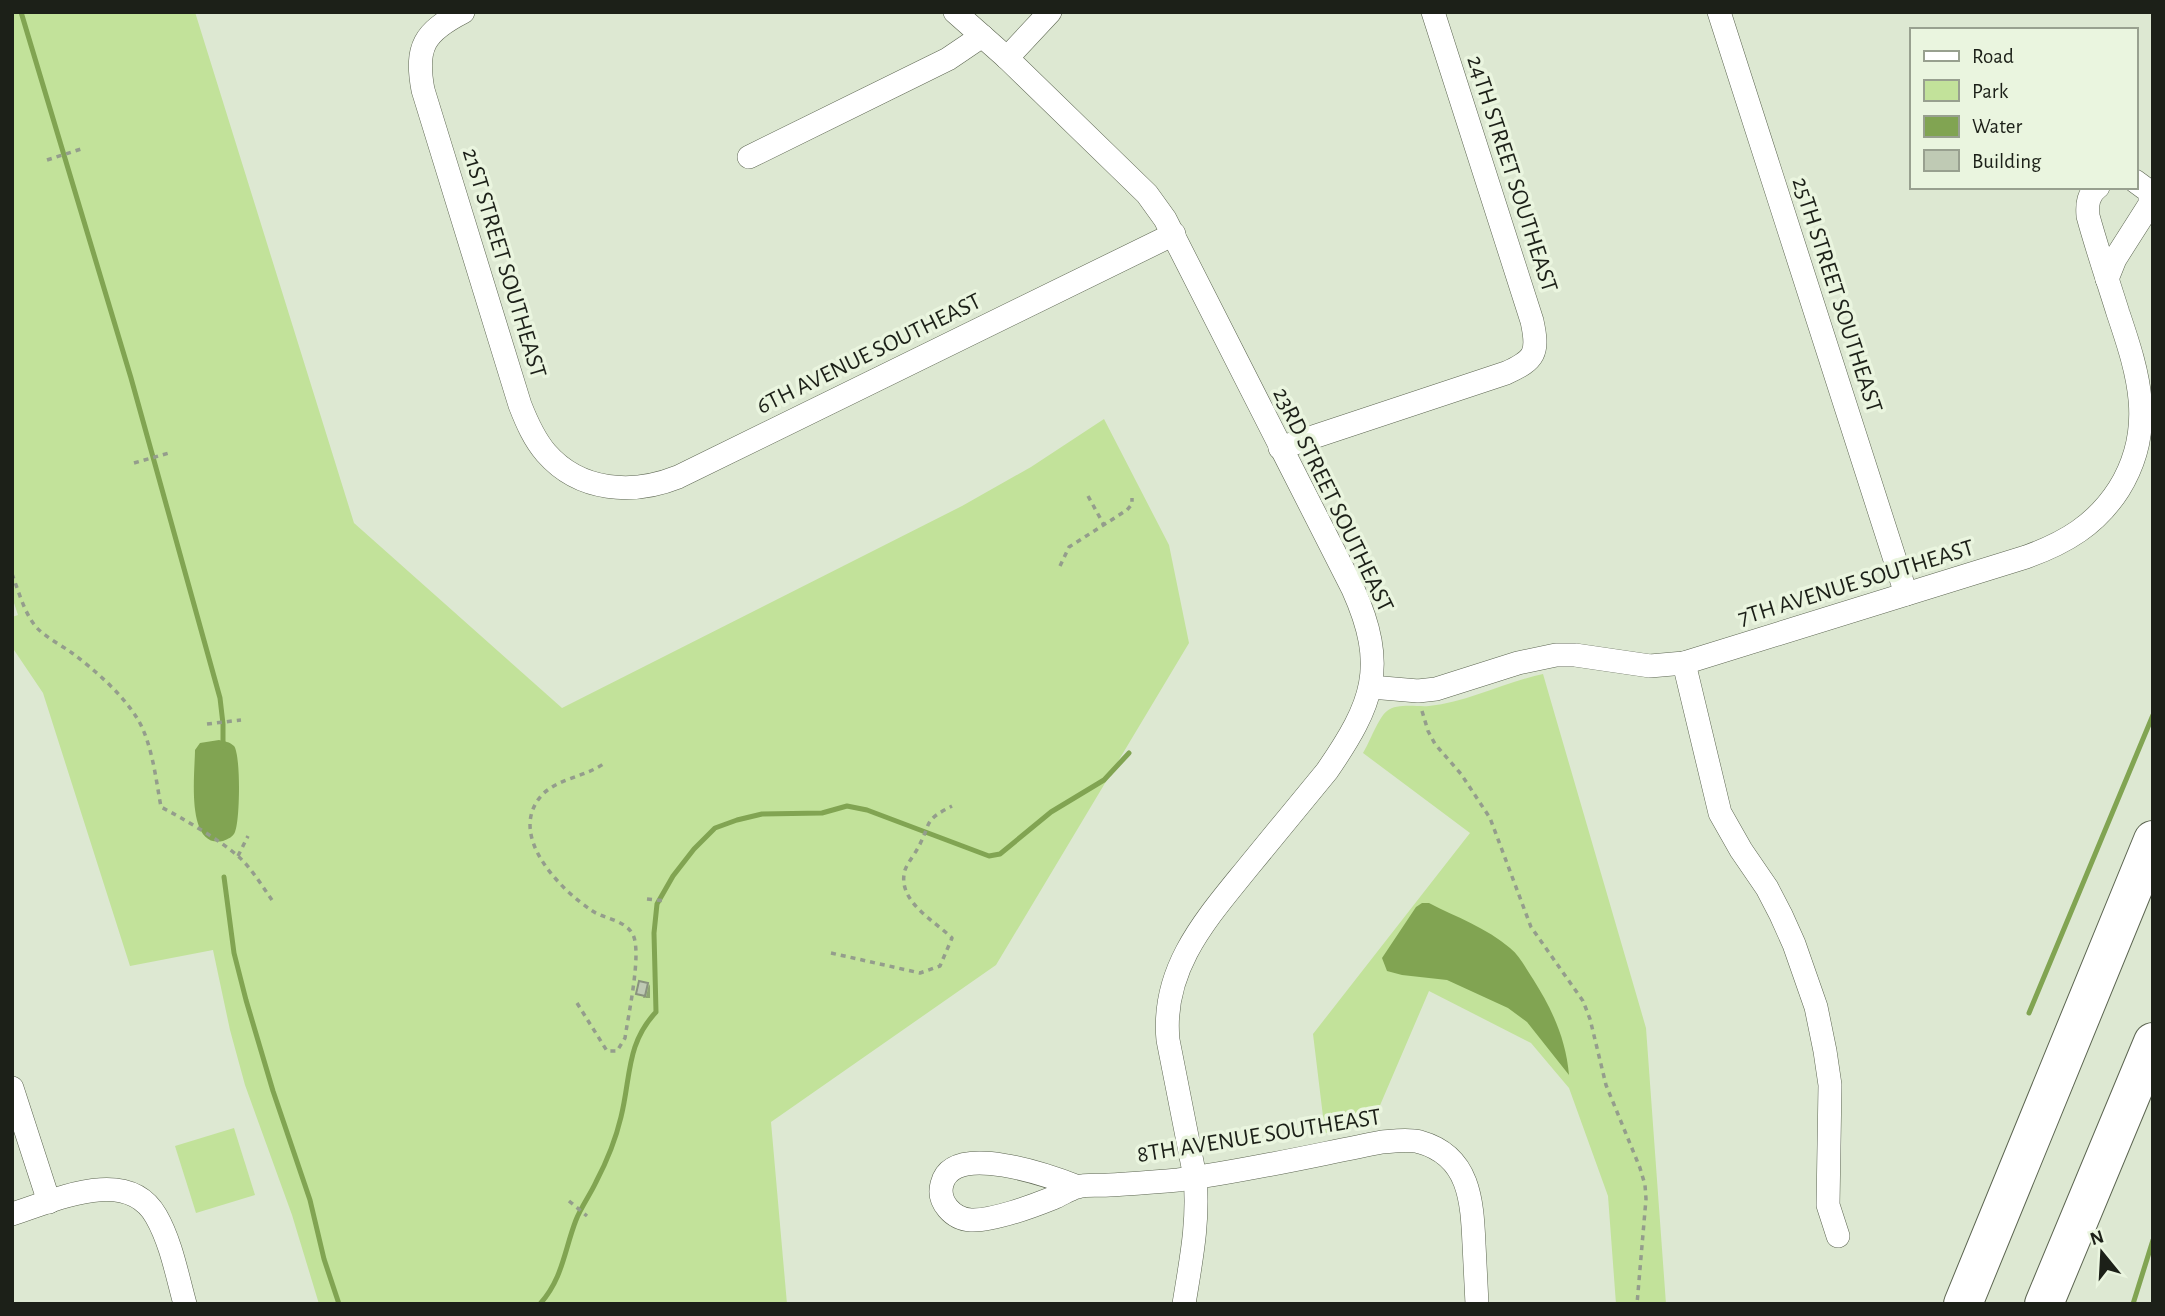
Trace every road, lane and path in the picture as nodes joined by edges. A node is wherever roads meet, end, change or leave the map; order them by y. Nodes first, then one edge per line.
1 (463, 12) edge
2 (956, 12) edge
3 (1050, 12) edge
4 (1433, 12) edge
5 (1719, 12) edge
6 (982, 36) junction
7 (1007, 58) junction
8 (81, 149) dead end
9 (749, 157) dead end
10 (47, 160) dead end
11 (2137, 182) edge
12 (2096, 189) edge
13 (1174, 234) junction
14 (2107, 279) junction
15 (1280, 448) junction
16 (169, 453) dead end
17 (134, 463) dead end
18 (580, 478) joint
19 (1088, 496) dead end
20 (1132, 498) dead end
21 (1105, 525) junction
22 (1060, 566) dead end
23 (12, 574) edge
24 (1906, 594) junction
25 (1684, 663) junction
26 (1371, 687) junction
27 (1418, 691) junction
28 (241, 720) dead end
29 (206, 724) dead end
30 (606, 762) dead end
31 (952, 806) dead end
32 (248, 836) dead end
33 (2153, 840) edge
34 (238, 856) junction
35 (647, 899) dead end
36 (272, 900) dead end
37 (666, 901) dead end
38 (831, 953) dead end
39 (577, 1003) dead end
40 (2153, 1042) edge
41 (2153, 1052) edge
42 (12, 1088) edge
43 (1195, 1177) junction
44 (1078, 1187) junction
45 (569, 1201) dead end
46 (49, 1202) junction
47 (12, 1214) edge
48 (587, 1216) dead end
49 (1839, 1236) dead end
50 (186, 1304) edge
51 (1184, 1304) edge
52 (1477, 1304) edge
53 (1637, 1304) edge
54 (1963, 1304) edge
55 (2045, 1304) edge
56 (2066, 1304) edge

1 - 18 street, 21ST STREET SOUTHEAST
2 - 6 street, 23RD STREET SOUTHEAST
3 - 7 street
4 - 15 street, 24TH STREET SOUTHEAST
5 - 24 street, 25TH STREET SOUTHEAST
6 - 7 street, 23RD STREET SOUTHEAST
6 - 9 street
7 - 13 street, 23RD STREET SOUTHEAST
8 - 10 path
11 - 14 street
12 - 14 street, 7TH AVENUE SOUTHEAST
13 - 15 street, 23RD STREET SOUTHEAST
13 - 18 street, 6TH AVENUE SOUTHEAST
14 - 24 street, 7TH AVENUE SOUTHEAST
15 - 26 street, 23RD STREET SOUTHEAST
16 - 17 path
19 - 21 path
20 - 21 path
21 - 22 path
23 - 34 path
24 - 25 street, 7TH AVENUE SOUTHEAST
25 - 27 street, 7TH AVENUE SOUTHEAST
25 - 49 street
26 - 27 street, 7TH AVENUE SOUTHEAST
26 - 43 street, 23RD STREET SOUTHEAST
27 - 53 path
28 - 29 path
30 - 39 path
31 - 38 path
32 - 34 path
33 - 54 highway
34 - 36 path
35 - 37 path
40 - 55 highway
41 - 56 highway
42 - 46 street
43 - 44 street, 8TH AVENUE SOUTHEAST
43 - 51 street, 23RD STREET SOUTHEAST
43 - 52 street, 8TH AVENUE SOUTHEAST
44 - 44 street, 8TH AVENUE SOUTHEAST
45 - 48 path
46 - 47 street
46 - 50 street

